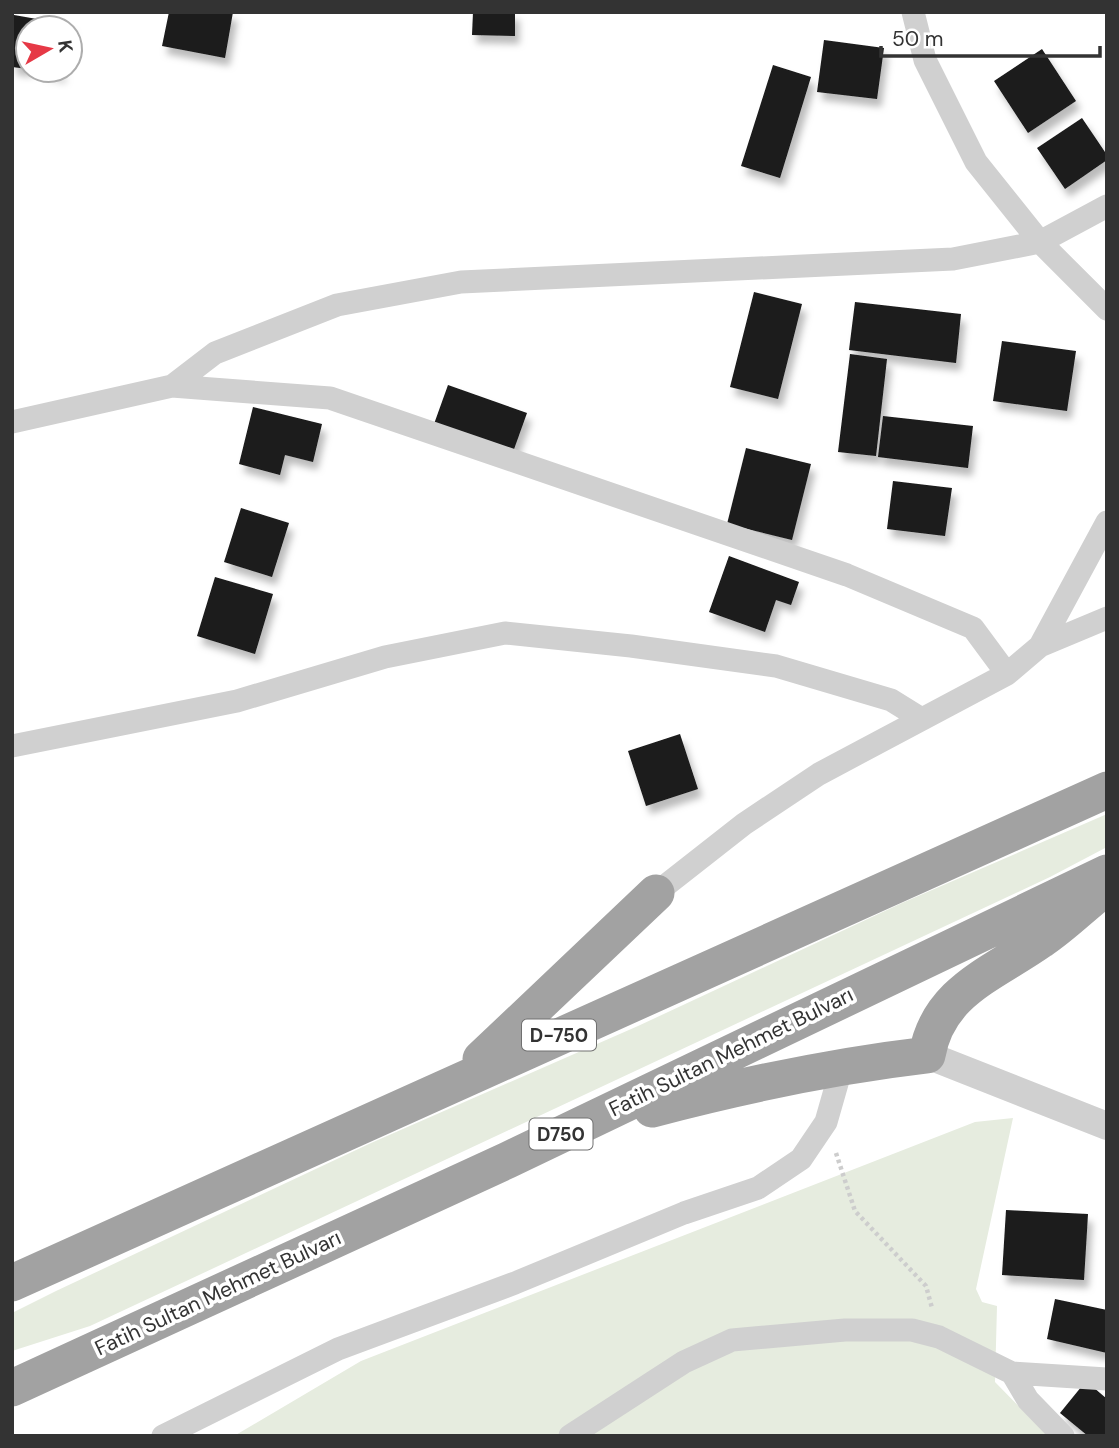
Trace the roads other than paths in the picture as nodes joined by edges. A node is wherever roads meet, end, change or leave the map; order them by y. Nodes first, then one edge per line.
1 (913, 12) edge
2 (1107, 206) edge
3 (1040, 242) junction
4 (1107, 309) edge
5 (172, 386) junction
6 (12, 422) edge
7 (1107, 522) edge
8 (1107, 618) edge
9 (1040, 646) junction
10 (1007, 674) junction
11 (920, 718) junction
12 (12, 746) edge
13 (1107, 790) edge
14 (1107, 873) edge
15 (1107, 886) edge
16 (656, 893) joint
17 (927, 1055) junction
18 (842, 1066) junction
19 (460, 1079) junction
20 (1107, 1126) edge
21 (566, 1131) junction
22 (12, 1283) edge
23 (1012, 1373) junction
24 (1107, 1379) edge
25 (12, 1388) edge
26 (163, 1436) edge
27 (570, 1436) edge
28 (1063, 1436) edge

1 - 3 street
2 - 3 street
3 - 4 street
3 - 5 street
5 - 6 street
5 - 10 street
7 - 9 street
8 - 9 street
9 - 10 street
10 - 11 street
11 - 12 street
11 - 16 street
13 - 19 highway, D-750
14 - 21 highway, Fatih Sultan Mehmet Bulvarı / D750
15 - 17 highway
16 - 19 highway
17 - 18 highway
17 - 20 street
18 - 21 highway
18 - 26 street
19 - 22 highway, D-750
21 - 25 highway, Fatih Sultan Mehmet Bulvarı / D750
23 - 24 street
23 - 27 street
23 - 28 street

